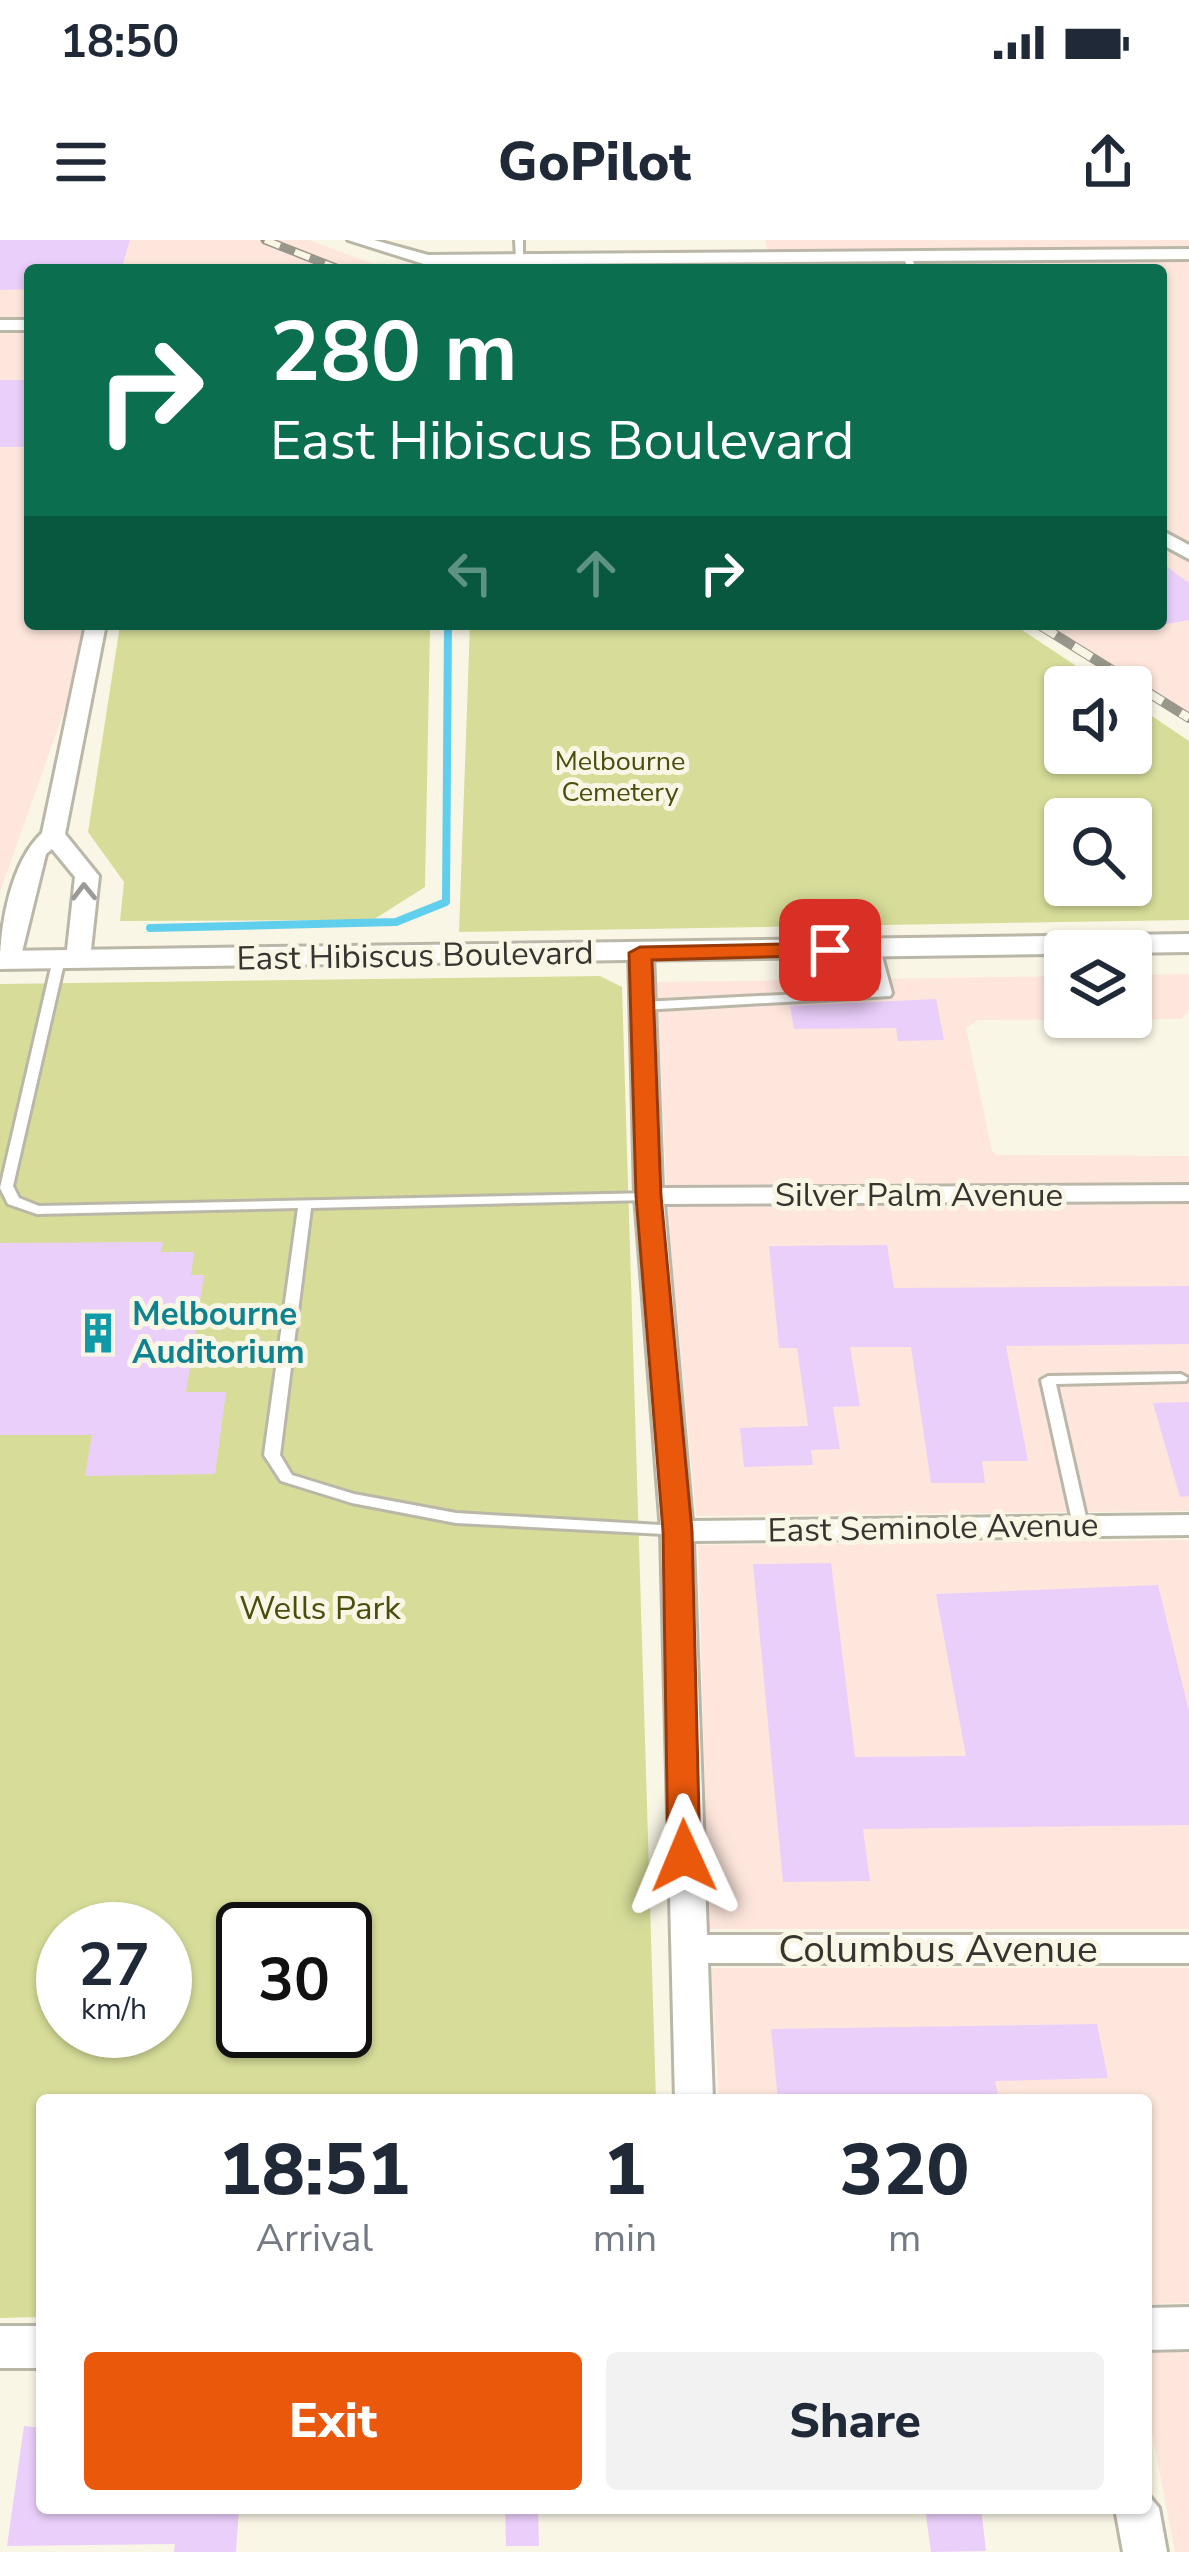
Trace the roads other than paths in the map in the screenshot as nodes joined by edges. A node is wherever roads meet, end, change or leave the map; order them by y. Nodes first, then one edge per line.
1 (356, 240) edge
2 (416, 240) edge
3 (380, 249) junction
4 (519, 249) edge
5 (1189, 254) edge
6 (769, 258) junction
7 (999, 263) edge
8 (756, 264) edge
9 (910, 264) edge
10 (95, 630) edge
11 (53, 835) junction
12 (1189, 944) edge
13 (874, 949) junction
14 (640, 953) junction
15 (69, 959) junction
16 (4, 960) edge
17 (642, 1006) junction
18 (1189, 1193) edge
19 (649, 1196) junction
20 (305, 1204) junction
21 (1181, 1378) dead end
22 (1189, 1525) edge
23 (1080, 1526) junction
24 (677, 1531) junction
25 (686, 1948) junction
26 (1189, 1949) edge
27 (694, 2094) edge
28 (1189, 2328) edge
29 (1152, 2329) edge
30 (36, 2347) edge
31 (0, 2348) edge
32 (1138, 2514) edge
33 (1144, 2552) edge

1 - 3 street
2 - 3 street
3 - 4 street
4 - 6 street
5 - 7 street
6 - 8 street
6 - 9 street
7 - 9 street
10 - 11 street
15 -> 11 street
11 - 16 street
12 - 13 street, East Hibiscus Boulevard
13 - 14 street, East Hibiscus Boulevard
13 - 17 lane
14 - 15 street, East Hibiscus Boulevard
14 - 17 street
15 - 16 street, East Hibiscus Boulevard
15 - 20 lane
17 - 19 street
18 - 19 street, Silver Palm Avenue
19 - 20 lane
19 - 24 street
20 - 24 lane
21 - 23 lane
22 - 23 street, East Seminole Avenue
23 - 24 street, East Seminole Avenue
24 - 25 street
25 - 26 street, Columbus Avenue
25 - 27 street
28 - 29 street
30 - 31 street
32 - 33 street

